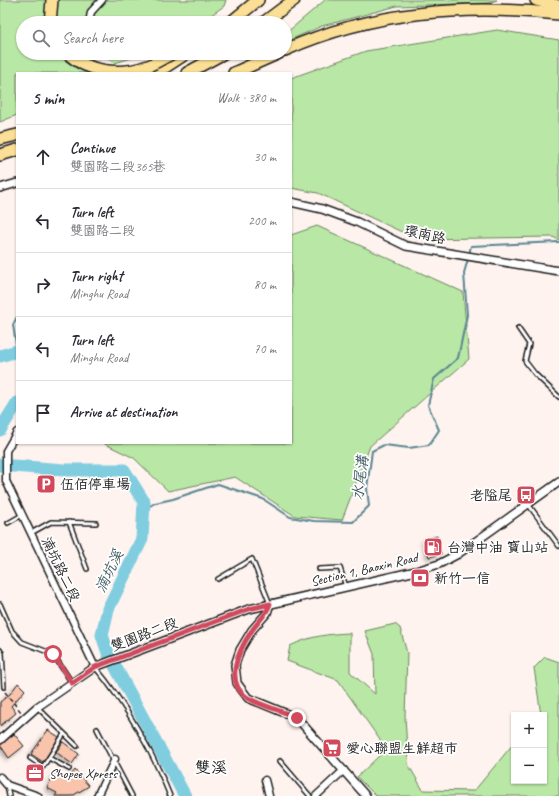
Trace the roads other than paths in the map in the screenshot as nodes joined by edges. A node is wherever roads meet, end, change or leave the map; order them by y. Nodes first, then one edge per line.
1 (52, 0) edge
2 (102, 0) edge
3 (258, 0) edge
4 (294, 0) edge
5 (536, 0) edge
6 (559, 6) edge
7 (559, 14) edge
8 (51, 16) edge
9 (90, 16) edge
10 (239, 16) edge
11 (272, 16) edge
12 (292, 48) edge
13 (77, 60) edge
14 (160, 60) edge
15 (176, 60) edge
16 (211, 60) edge
17 (263, 60) edge
18 (108, 72) edge
19 (118, 72) edge
20 (155, 72) edge
21 (189, 72) edge
22 (236, 72) edge
23 (16, 135) edge
24 (0, 139) edge
25 (16, 150) edge
26 (0, 155) edge
27 (16, 183) edge
28 (0, 188) edge
29 (292, 202) edge
30 (559, 271) edge
31 (518, 328) dead end
32 (559, 397) edge
33 (16, 434) edge
34 (559, 482) edge
35 (528, 504) junction
36 (22, 515) junction
37 (69, 522) junction
38 (8, 523) dead end
39 (96, 523) dead end
40 (31, 534) junction
41 (559, 546) edge
42 (319, 569) dead end
43 (87, 570) dead end
44 (218, 579) dead end
45 (346, 587) junction
46 (0, 604) edge
47 (270, 604) junction
48 (0, 650) edge
49 (95, 667) junction
50 (72, 683) junction
51 (4, 686) road end
52 (37, 707) junction
53 (98, 729) dead end
54 (64, 734) junction
55 (0, 740) edge
56 (77, 746) dead end
57 (30, 758) dead end
58 (49, 758) junction
59 (115, 759) junction
60 (280, 761) dead end
61 (69, 770) dead end
62 (344, 770) junction
63 (0, 777) edge
64 (265, 780) dead end
65 (7, 785) junction
66 (9, 796) edge
67 (38, 796) edge
68 (97, 796) edge
69 (132, 796) edge
70 (170, 796) edge
71 (269, 796) edge
72 (310, 796) edge
73 (316, 796) edge
74 (366, 796) edge

1 - 8 highway
2 - 9 street
3 - 10 highway
4 - 11 highway
5 - 6 highway
7 - 12 highway
13 - 18 highway, bridge
14 - 19 highway, bridge
15 - 20 highway
16 - 21 highway
17 - 22 highway
23 - 24 highway
25 - 26 highway
27 - 28 street
29 - 30 street, 環南路
31 - 32 lane
33 - 36 street, 湳坑路二段
34 - 35 street, Section 1, Baoxin Road
35 - 41 lane
35 - 45 street, Section 1, Baoxin Road
36 - 38 lane
36 - 40 street, 湳坑路二段
37 - 39 lane
37 - 40 lane
37 - 43 lane
40 - 49 street, 湳坑路二段
42 - 45 lane
44 - 47 lane
45 - 47 street, Section 1, Baoxin Road
46 - 50 lane
47 - 49 street, 雙園路二段
47 - 62 street
48 - 51 lane
49 - 50 street, 雙園路二段
49 - 70 lane
50 - 52 street, 雙園路二段
52 - 54 lane
52 - 55 street, 雙園路二段
53 - 59 lane
54 - 56 lane
54 - 58 lane
57 - 58 lane
58 - 61 lane
59 - 68 street
59 - 69 lane
60 - 72 lane
62 - 73 street
62 - 74 street
63 - 65 street
64 - 71 street
65 - 66 lane
65 - 67 street

